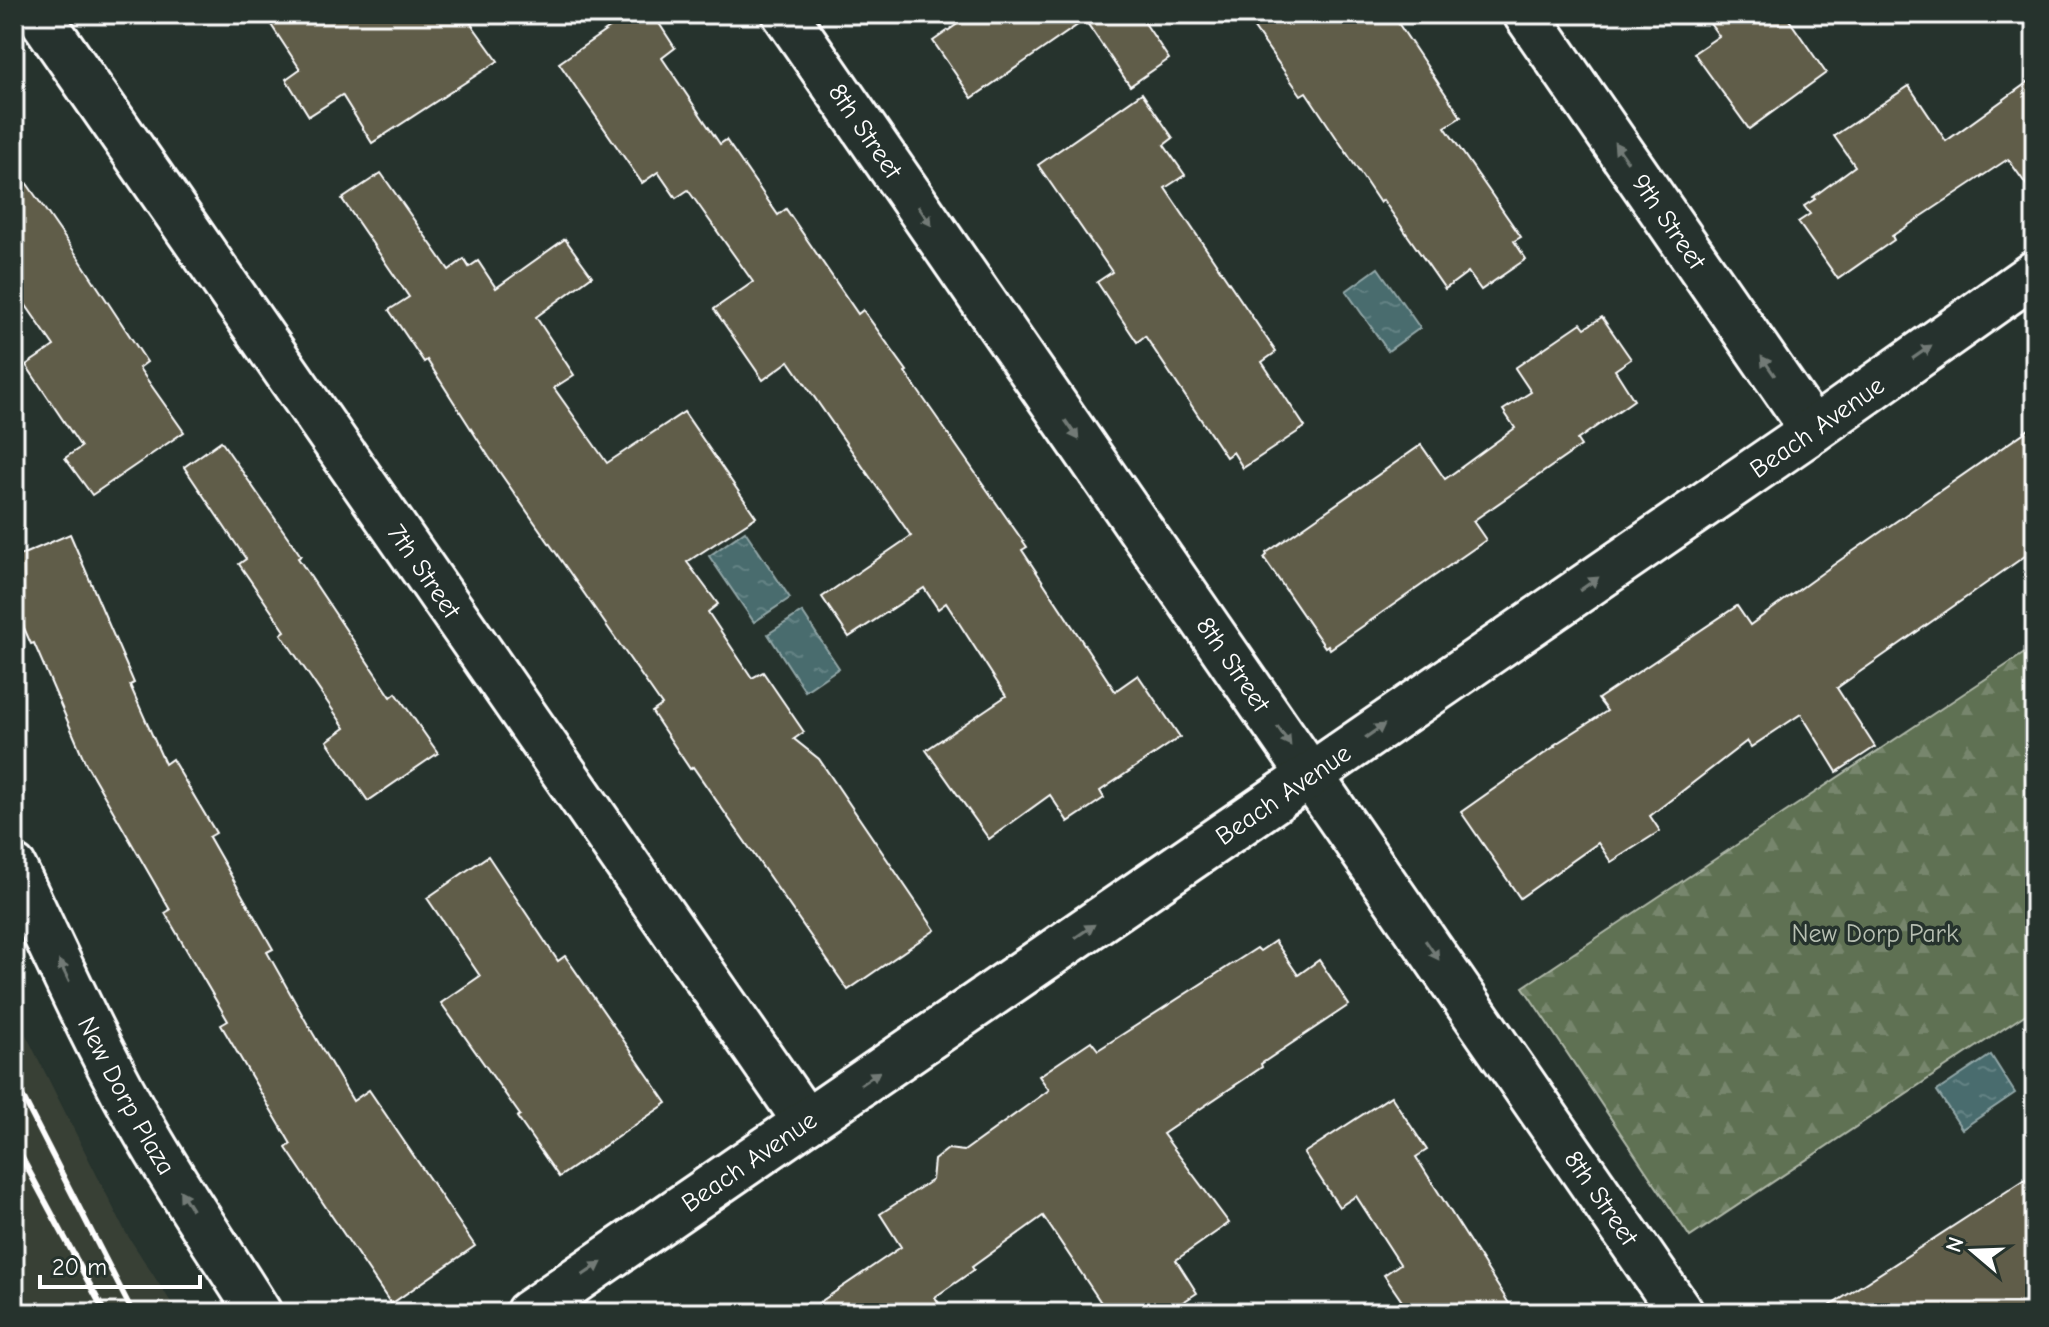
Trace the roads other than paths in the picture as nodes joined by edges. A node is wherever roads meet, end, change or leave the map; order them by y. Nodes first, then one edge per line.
1 (785, 14) edge
2 (1526, 14) edge
3 (37, 26) edge
4 (2035, 273) edge
5 (1813, 430) junction
6 (1311, 776) junction
7 (14, 868) edge
8 (806, 1122) junction
9 (259, 1313) edge
10 (528, 1313) edge
11 (1681, 1313) edge

1 -> 6 street, 8th Street
5 -> 2 street, 9th Street
3 - 8 street, 7th Street
5 -> 4 street, Beach Avenue
6 -> 5 street, Beach Avenue
8 -> 6 street, Beach Avenue
6 -> 11 street, 8th Street
9 -> 7 street, New Dorp Plaza
10 -> 8 street, Beach Avenue

